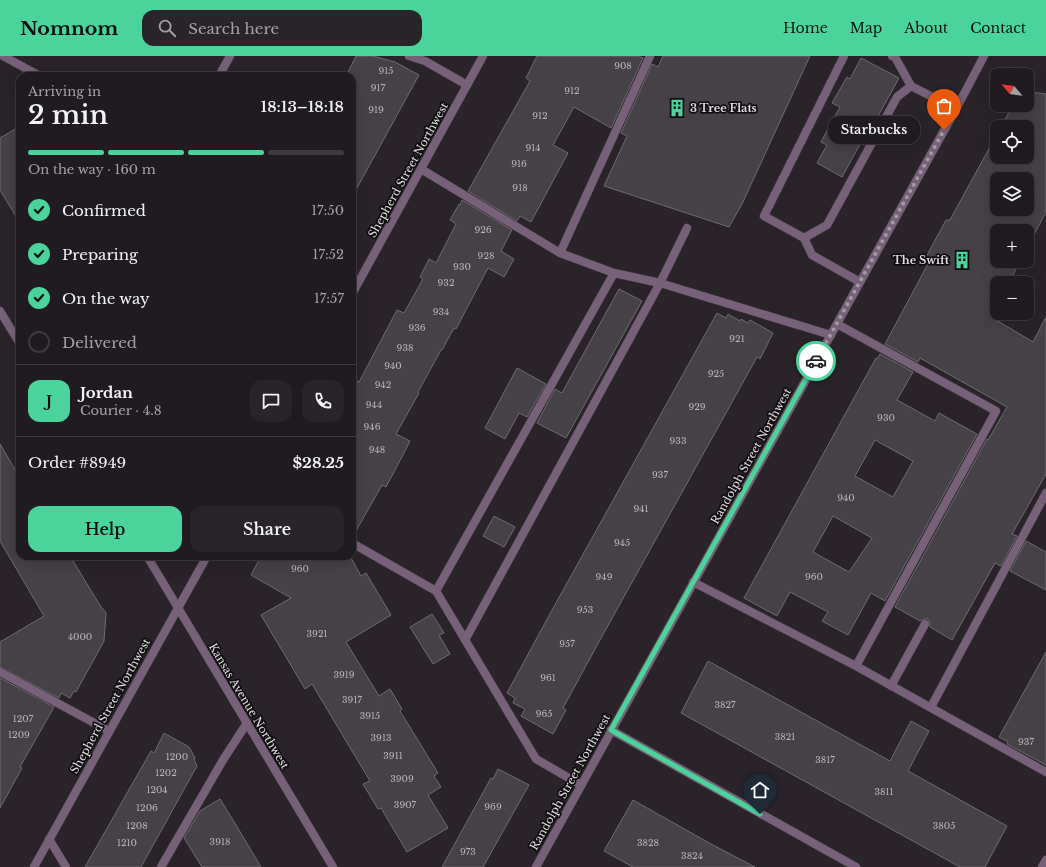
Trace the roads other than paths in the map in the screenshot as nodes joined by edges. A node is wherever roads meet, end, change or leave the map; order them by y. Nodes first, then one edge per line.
1 (3, 56) edge
2 (230, 56) edge
3 (409, 56) edge
4 (483, 56) edge
5 (650, 56) edge
6 (844, 56) edge
7 (892, 56) edge
8 (984, 56) edge
9 (33, 72) edge
10 (220, 72) edge
11 (467, 85) junction
12 (911, 86) junction
13 (956, 109) junction
14 (421, 169) junction
15 (687, 228) dead end
16 (804, 238) junction
17 (560, 253) junction
18 (614, 273) junction
19 (860, 282) junction
20 (660, 283) junction
21 (356, 287) edge
22 (0, 311) edge
23 (837, 324) junction
24 (831, 335) junction
25 (16, 337) edge
26 (1046, 493) edge
27 (356, 545) edge
28 (149, 560) edge
29 (205, 560) edge
30 (693, 582) junction
31 (436, 591) junction
32 (178, 608) junction
33 (925, 624) dead end
34 (465, 640) junction
35 (856, 666) junction
36 (0, 672) edge
37 (891, 686) junction
38 (931, 707) junction
39 (247, 723) junction
40 (611, 730) junction
41 (109, 731) junction
42 (1046, 772) edge
43 (581, 785) junction
44 (49, 839) junction
45 (1046, 860) edge
46 (34, 867) edge
47 (66, 867) edge
48 (161, 867) edge
49 (333, 867) edge
50 (536, 867) edge
51 (856, 867) edge
52 (1042, 867) edge

1 - 9 street
2 - 10 street
3 - 11 street
4 - 11 street, Shepherd Street Northwest
5 - 17 street
6 - 16 street
7 - 12 street
8 - 13 street, Randolph Street Northwest
11 - 14 street, Shepherd Street Northwest
12 - 13 street
12 - 16 street
13 - 19 street, Randolph Street Northwest
14 - 17 street
14 - 21 street, Shepherd Street Northwest
15 - 20 street
16 - 19 street
17 - 18 street
18 - 20 street
18 - 31 street
19 - 23 street, Randolph Street Northwest
20 - 24 street
20 - 34 street
22 - 25 street
23 - 24 street, Randolph Street Northwest
23 - 35 street
24 - 30 street, Randolph Street Northwest
26 - 38 street
27 - 31 street
28 - 32 street, Kansas Avenue Northwest
29 - 32 street, Shepherd Street Northwest
30 - 35 street
30 - 40 street, Randolph Street Northwest
31 - 34 street
32 - 39 street, Kansas Avenue Northwest
32 - 41 street, Shepherd Street Northwest
33 - 37 street
34 - 43 street
35 - 37 street
36 - 41 street
37 - 38 street
38 - 42 street
39 - 48 street
39 - 49 street, Kansas Avenue Northwest
40 - 43 street, Randolph Street Northwest
40 - 51 street
41 - 44 street, Shepherd Street Northwest
43 - 50 street, Randolph Street Northwest
44 - 46 street, Shepherd Street Northwest
44 - 47 street
45 - 52 street

